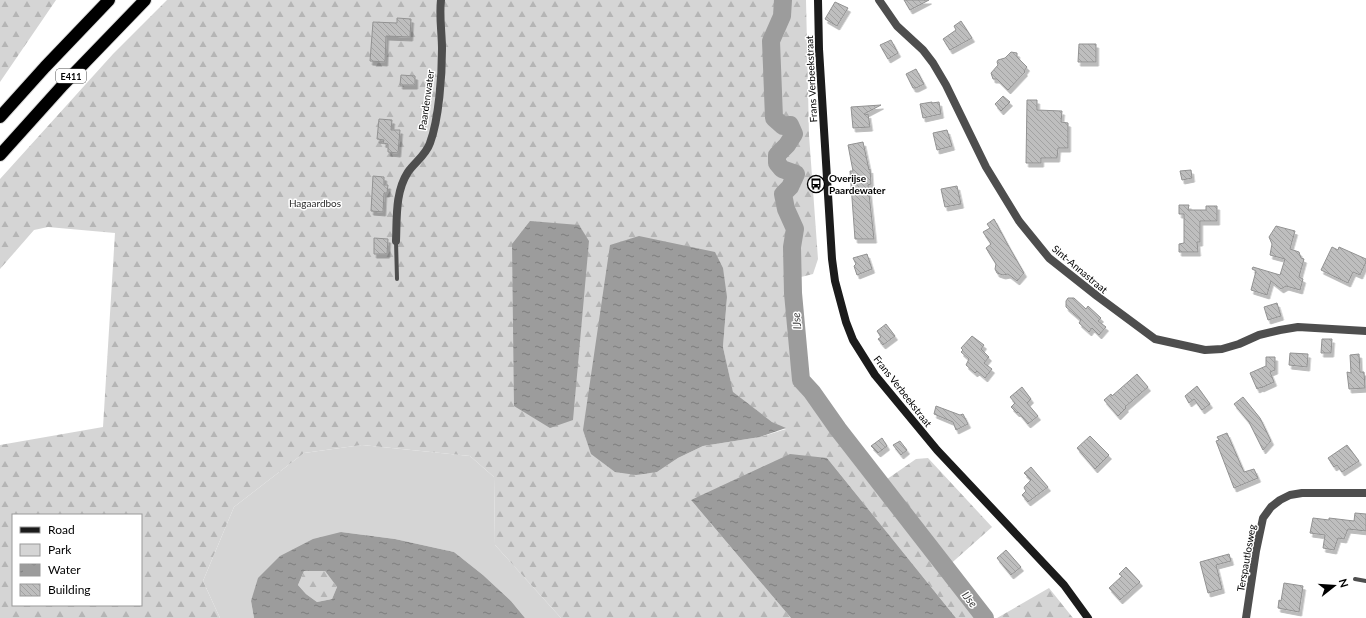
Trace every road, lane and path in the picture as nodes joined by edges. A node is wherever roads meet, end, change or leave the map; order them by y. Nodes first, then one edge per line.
1 (109, 0) edge
2 (145, 0) edge
3 (441, 0) edge
4 (818, 0) edge
5 (880, 0) edge
6 (0, 117) edge
7 (0, 155) edge
8 (396, 240) joint
9 (397, 279) dead end
10 (1366, 331) edge
11 (1366, 493) edge
12 (1355, 579) dead end
13 (1366, 581) edge
14 (1088, 618) edge
15 (1246, 618) edge

1 - 6 highway, E411
2 - 7 highway, E411
3 - 8 street, Paardenwater
4 - 14 main road, Frans Verbeekstraat
5 - 10 street, Sint-Annastraat
8 - 9 lane
11 - 15 street, Terspautlosweg
12 - 13 lane

